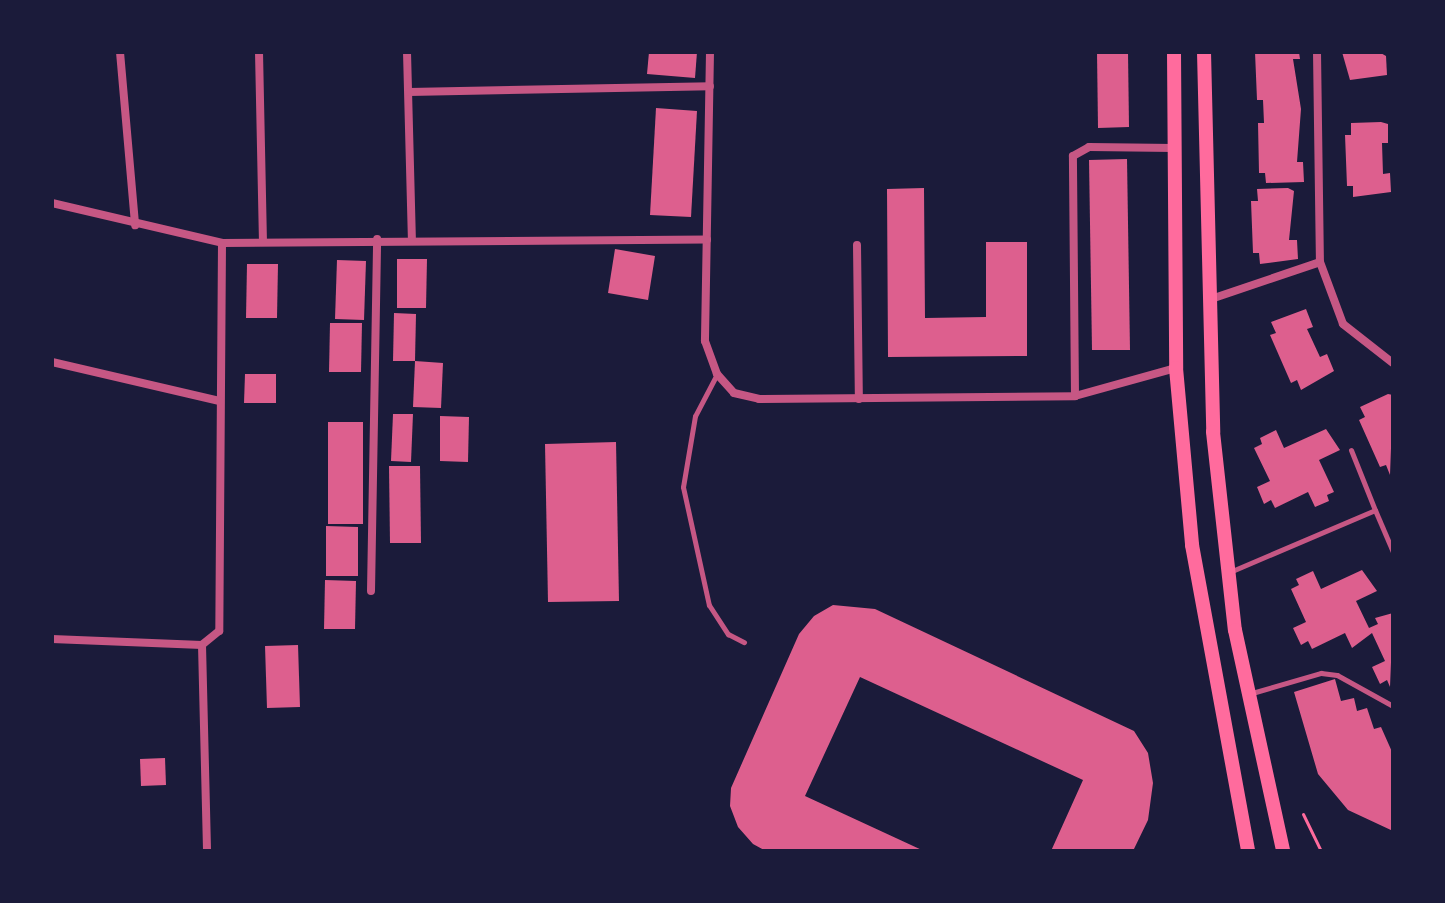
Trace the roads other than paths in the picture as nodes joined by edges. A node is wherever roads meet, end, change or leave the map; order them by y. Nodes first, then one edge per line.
1 (120, 52) edge
2 (259, 52) edge
3 (407, 52) edge
4 (710, 52) edge
5 (1174, 52) edge
6 (1204, 52) edge
7 (1317, 52) edge
8 (710, 86) junction
9 (409, 92) junction
10 (1174, 148) junction
11 (52, 203) edge
12 (135, 225) junction
13 (412, 238) junction
14 (377, 239) junction
15 (707, 240) junction
16 (263, 242) junction
17 (222, 243) junction
18 (857, 245) dead end
19 (1320, 262) junction
20 (1211, 299) junction
21 (52, 362) edge
22 (1393, 363) edge
23 (1176, 368) junction
24 (717, 374) junction
25 (1075, 396) junction
26 (859, 399) junction
27 (220, 401) junction
28 (1351, 450) dead end
29 (1375, 510) junction
30 (1393, 552) edge
31 (1228, 573) junction
32 (371, 591) dead end
33 (52, 639) edge
34 (744, 642) dead end
35 (202, 645) junction
36 (1247, 695) junction
37 (1393, 706) edge
38 (1278, 832) junction
39 (207, 851) edge
40 (1248, 851) edge
41 (1283, 851) edge
42 (1296, 851) edge

1 - 12 street
2 - 16 street
3 - 9 street
4 - 8 street
5 - 10 main road
6 - 20 main road
7 - 19 street
8 - 9 street
8 - 15 street
9 - 13 street
10 - 23 main road
10 - 25 street
11 - 12 street
12 - 17 street
13 - 14 street
13 - 15 street
14 - 16 street
14 - 32 street
15 - 24 street
16 - 17 street
17 - 27 street
18 - 26 street
19 - 20 street
19 - 22 street
20 - 31 main road
21 - 27 street
23 - 25 street
23 - 40 main road
24 - 26 street
24 - 34 lane
25 - 26 street
27 - 35 street
28 - 29 lane
29 - 30 lane
29 - 31 lane
31 - 36 main road
33 - 35 street
35 - 39 street
36 - 37 lane
36 - 38 main road
38 - 41 main road
38 - 42 main road

